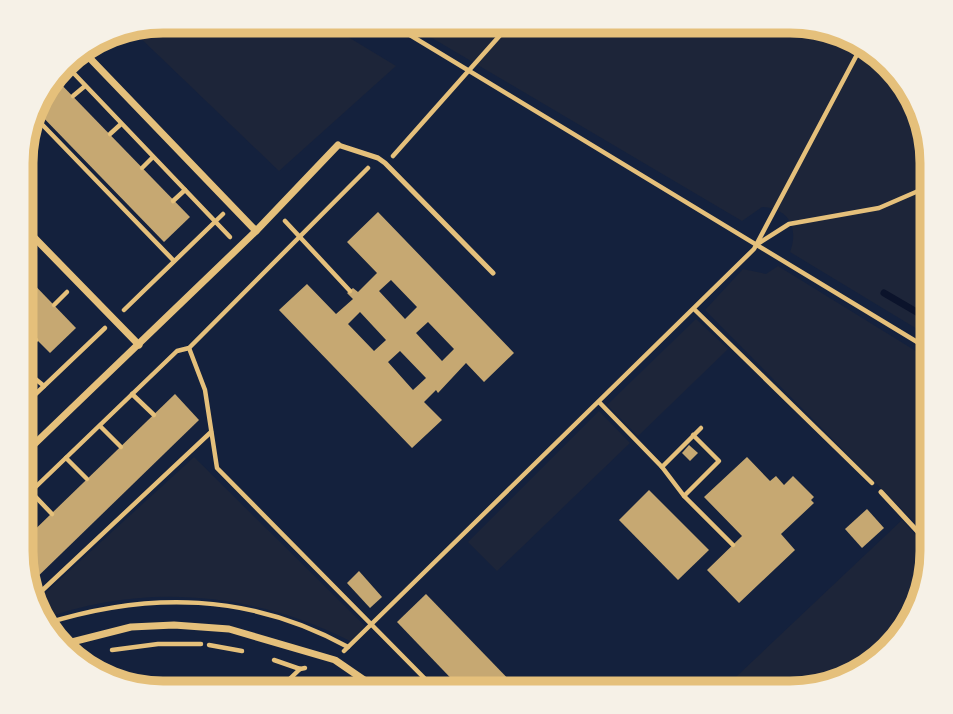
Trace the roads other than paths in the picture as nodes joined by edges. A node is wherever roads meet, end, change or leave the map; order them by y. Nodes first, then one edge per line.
1 (88, 57) edge
2 (338, 145) joint
3 (256, 231) junction
4 (33, 236) edge
5 (494, 273) dead end
6 (139, 345) junction
7 (34, 443) edge
8 (881, 492) road end
9 (919, 533) edge
10 (70, 642) edge
11 (365, 680) edge

1 - 3 street
2 - 3 street
2 - 5 lane
3 - 6 street
4 - 6 street
6 - 7 street
8 - 9 lane
10 - 11 street

